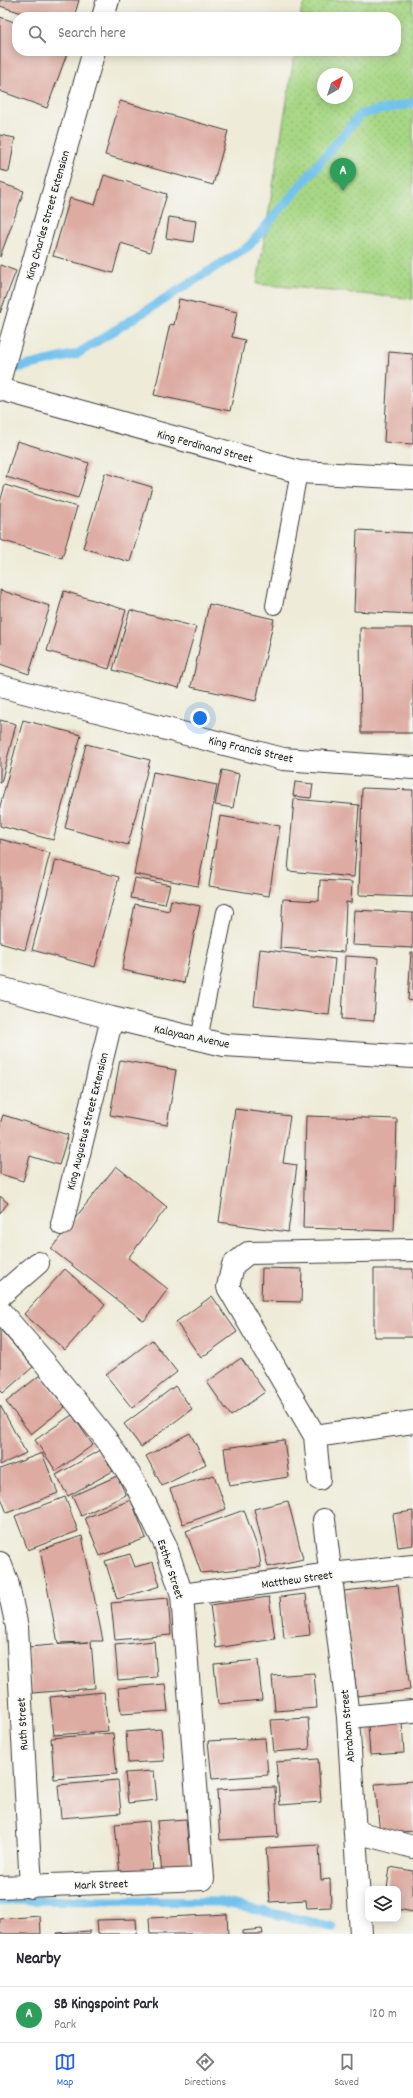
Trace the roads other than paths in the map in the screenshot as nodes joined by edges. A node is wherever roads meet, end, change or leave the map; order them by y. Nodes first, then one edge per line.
1 (108, 0) edge
2 (104, 12) edge
3 (93, 56) edge
4 (0, 378) edge
5 (0, 389) edge
6 (299, 472) junction
7 (413, 478) edge
8 (274, 606) dead end
9 (0, 686) edge
10 (413, 768) edge
11 (225, 912) dead end
12 (0, 988) edge
13 (112, 1018) junction
14 (199, 1039) junction
15 (413, 1057) edge
16 (62, 1224) dead end
17 (413, 1250) edge
18 (38, 1263) dead end
19 (0, 1296) edge
20 (0, 1311) edge
21 (413, 1422) edge
22 (314, 1436) junction
23 (319, 1479) dead end
24 (324, 1520) dead end
25 (0, 1563) edge
26 (413, 1566) edge
27 (330, 1574) junction
28 (182, 1594) junction
29 (413, 1711) edge
30 (348, 1717) junction
31 (356, 1832) junction
32 (413, 1847) edge
33 (203, 1880) joint
34 (0, 1887) edge
35 (31, 1887) junction
36 (361, 1934) edge

1 - 2 street
3 - 4 street, King Charles Street Extension
5 - 6 street, King Ferdinand Street
6 - 7 street, King Ferdinand Street
6 - 8 lane
9 - 10 street, King Francis Street
11 - 14 lane
12 - 13 street, Kalayaan Avenue
13 - 14 street, Kalayaan Avenue
13 - 16 street, King Augustus Street Extension
14 - 15 street, Kalayaan Avenue
17 - 22 street
18 - 19 street
20 - 28 street, Esther Street
21 - 22 street
22 - 23 street
24 - 27 street, Abraham Street
25 - 35 street, Ruth Street
26 - 27 street, Matthew Street
27 - 28 street, Matthew Street
27 - 30 street, Abraham Street
28 - 33 street, Esther Street
29 - 30 street
30 - 31 street, Abraham Street
31 - 32 street
31 - 36 street, Abraham Street
33 - 35 street, Mark Street
34 - 35 street, Mark Street

